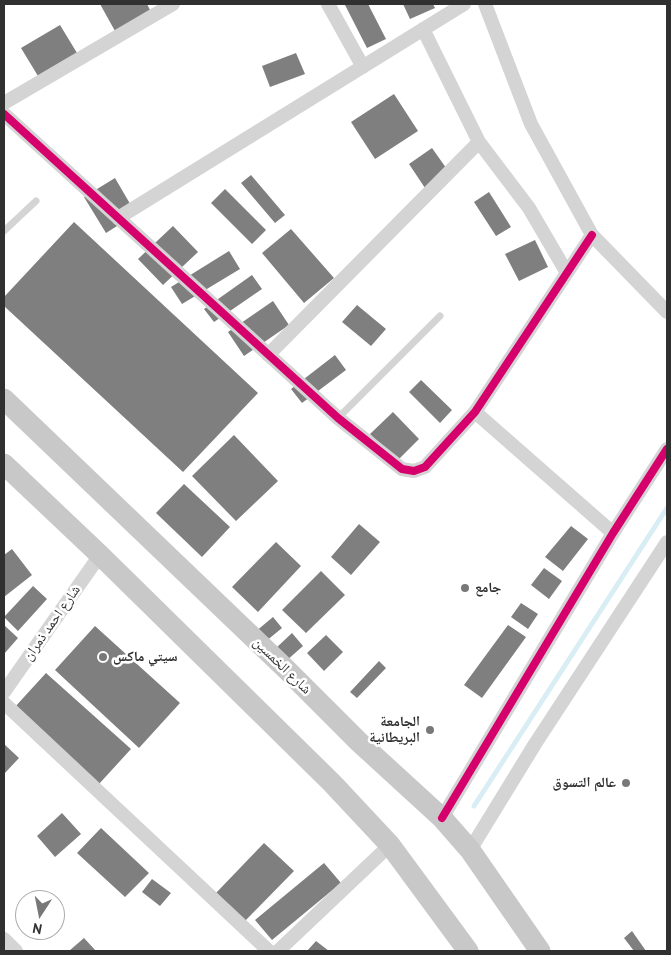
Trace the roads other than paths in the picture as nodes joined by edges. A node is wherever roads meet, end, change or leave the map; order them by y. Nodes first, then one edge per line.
1 (173, 4) edge
2 (328, 4) edge
3 (464, 4) edge
4 (486, 4) edge
5 (423, 30) junction
6 (363, 67) junction
7 (4, 103) edge
8 (4, 114) edge
9 (479, 142) junction
10 (36, 200) dead end
11 (118, 218) junction
12 (4, 231) edge
13 (592, 235) junction
14 (567, 273) junction
15 (667, 312) edge
16 (440, 316) dead end
17 (268, 355) junction
18 (4, 399) edge
19 (475, 412) junction
20 (338, 418) junction
21 (667, 449) edge
22 (4, 464) edge
23 (613, 533) junction
24 (667, 542) edge
25 (100, 555) junction
26 (4, 692) edge
27 (4, 703) edge
28 (442, 818) junction
29 (390, 845) junction
30 (470, 850) junction
31 (4, 939) edge
32 (16, 951) edge
33 (269, 951) edge
34 (278, 951) edge
35 (468, 951) edge
36 (540, 951) edge

1 - 7 street
2 - 6 street
3 - 5 street
4 - 13 street
5 - 6 street
5 - 9 street
6 - 11 street
8 - 11 street
9 - 14 street
9 - 17 street
10 - 12 lane
11 - 17 street
13 - 14 street
13 - 15 street
14 - 19 street
16 - 20 lane
17 - 20 street
18 - 28 main road, شارع الخمسين
19 - 20 street
19 - 23 street
21 - 23 street
22 - 25 main road
23 - 28 street
24 - 30 street
25 - 26 street, شارع احمد ذمران
25 - 29 main road
27 - 33 street
28 - 30 main road, شارع الخمسين
29 - 34 street
29 - 35 main road
30 - 36 main road, شارع الخمسين
31 - 32 street

